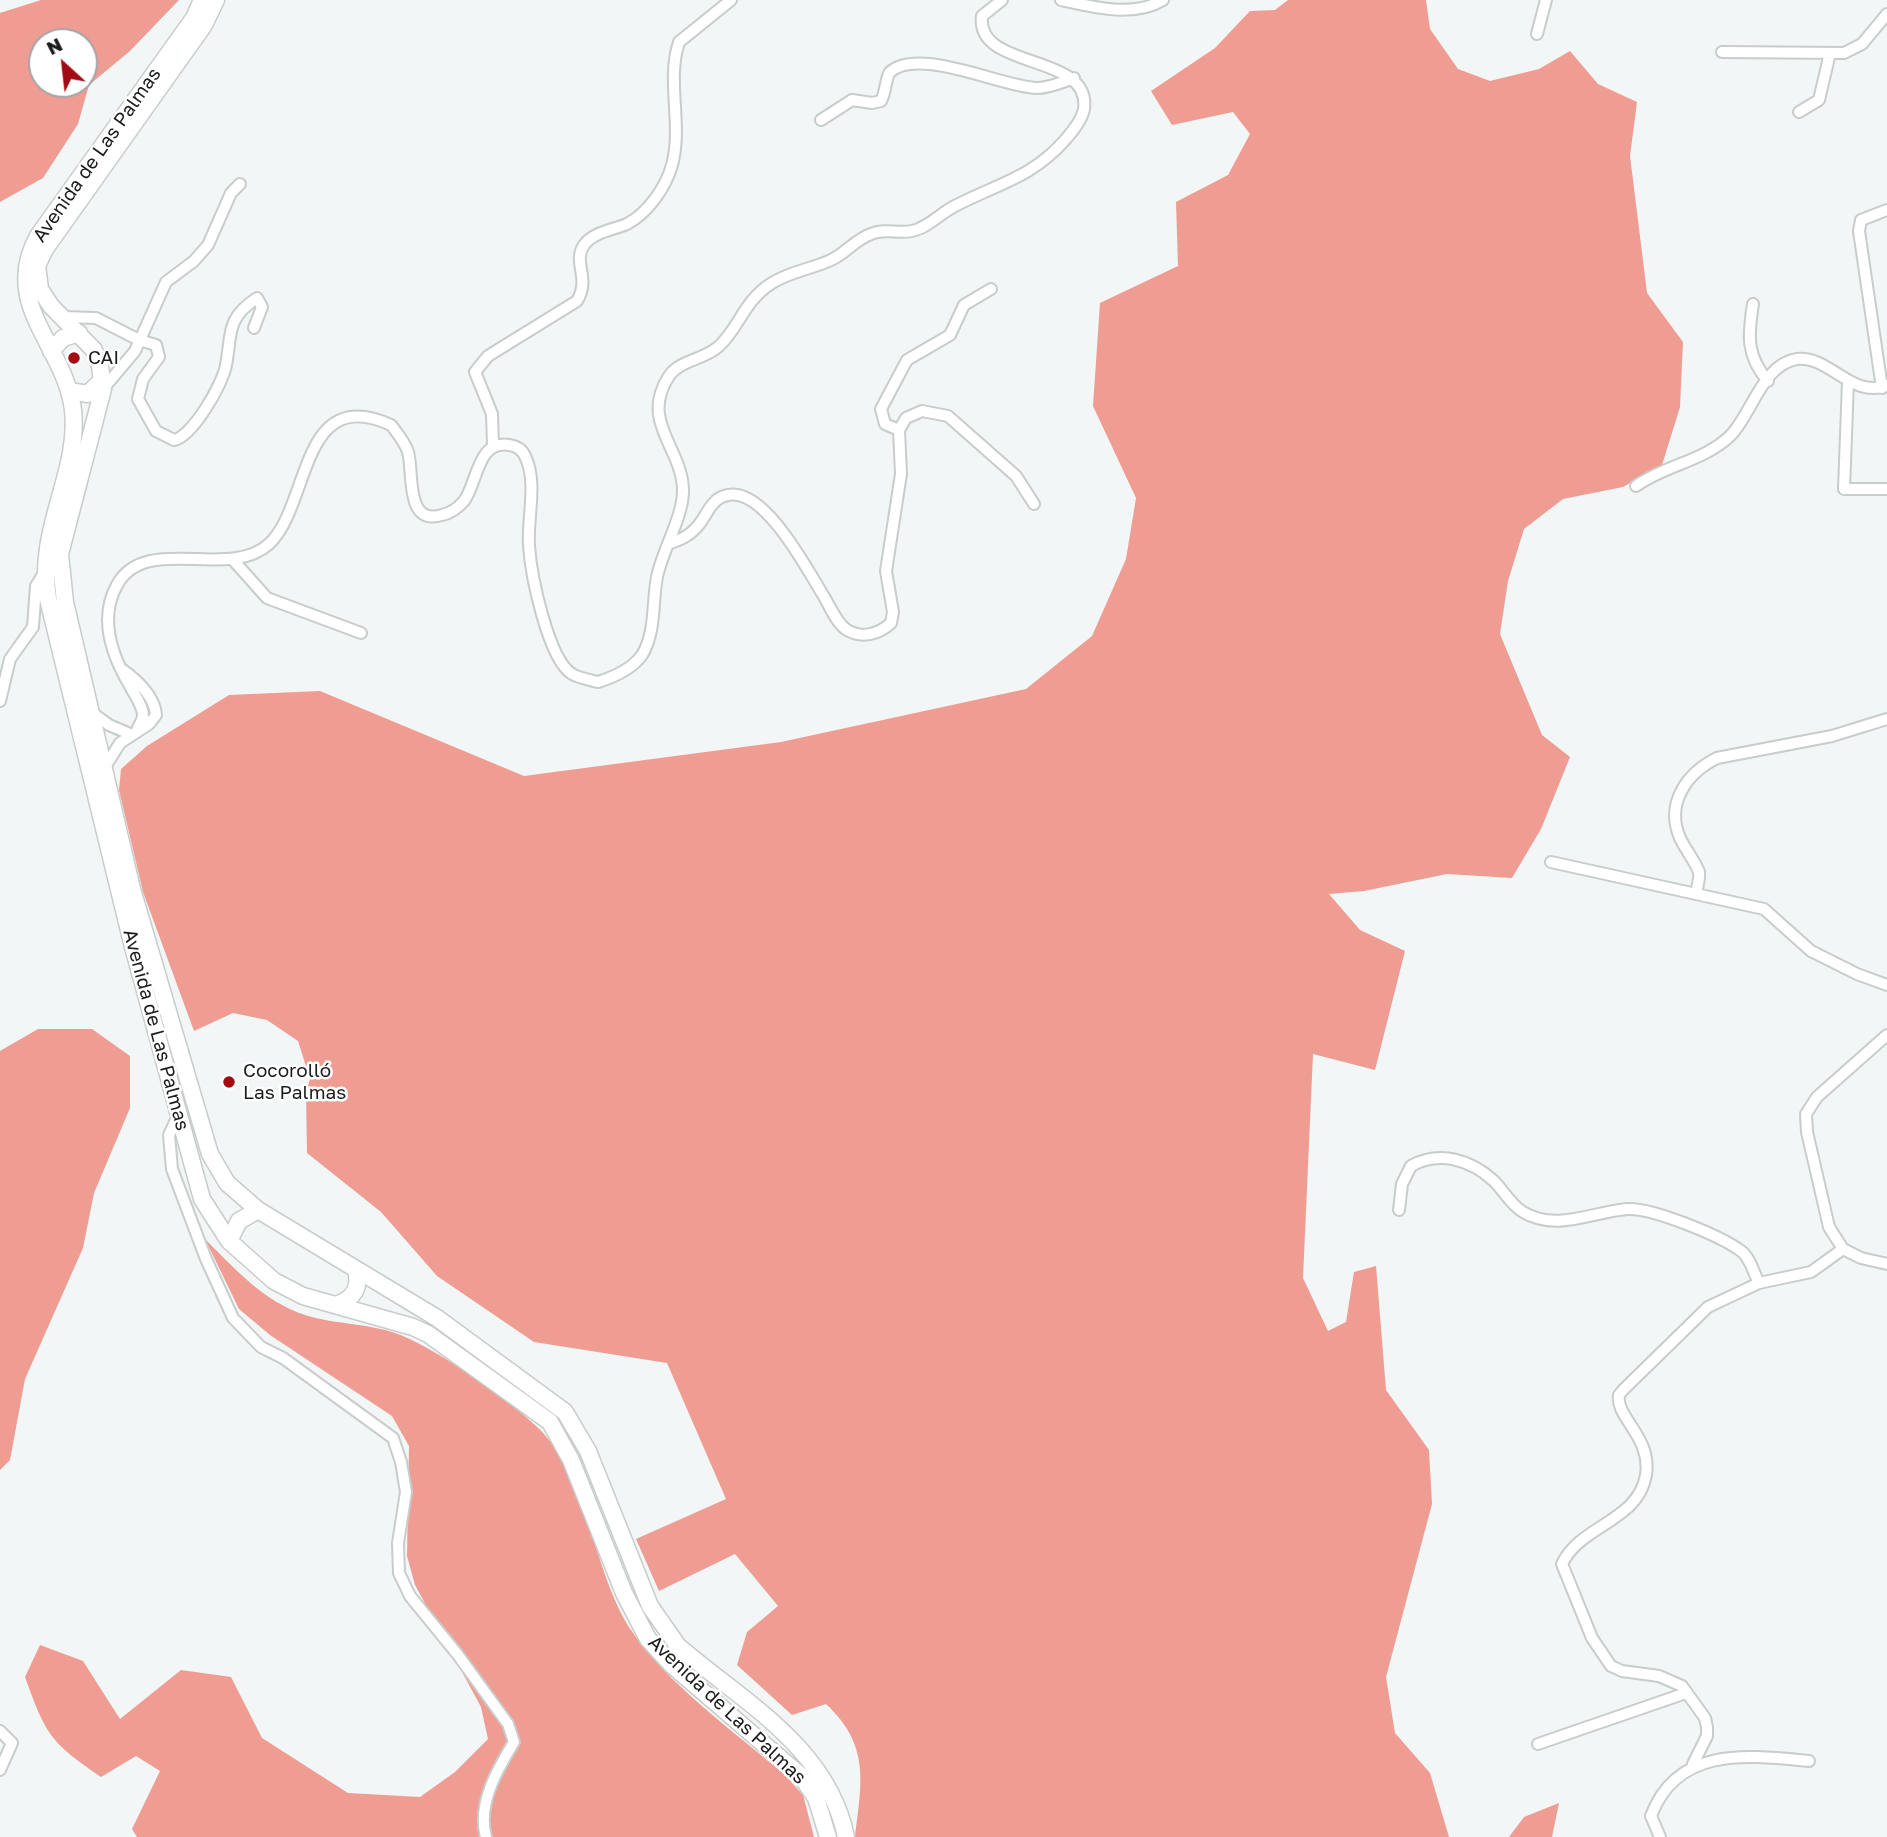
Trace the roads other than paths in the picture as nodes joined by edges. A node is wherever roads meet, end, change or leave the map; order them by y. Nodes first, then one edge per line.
1 (202, 0) edge
2 (216, 0) edge
3 (731, 0) edge
4 (1002, 0) edge
5 (1061, 0) edge
6 (1163, 0) edge
7 (1546, 0) edge
8 (1887, 14) edge
9 (1537, 34) dead end
10 (1722, 52) dead end
11 (1830, 53) junction
12 (1074, 78) junction
13 (1799, 113) dead end
14 (821, 120) dead end
15 (240, 184) dead end
16 (1887, 210) edge
17 (991, 289) dead end
18 (1753, 304) dead end
19 (62, 317) junction
20 (254, 328) dead end
21 (79, 333) junction
22 (139, 340) junction
23 (51, 351) junction
24 (1768, 381) junction
25 (1848, 381) junction
26 (103, 385) junction
27 (1884, 386) edge
28 (69, 391) junction
29 (899, 430) junction
30 (493, 445) junction
31 (1636, 486) dead end
32 (1887, 489) edge
33 (1034, 504) dead end
34 (668, 544) junction
35 (234, 561) junction
36 (45, 571) junction
37 (361, 633) dead end
38 (0, 701) edge
39 (91, 712) junction
40 (1887, 719) edge
41 (134, 732) junction
42 (105, 767) junction
43 (1552, 862) dead end
44 (1696, 894) junction
45 (1887, 985) edge
46 (1887, 1035) edge
47 (180, 1111) junction
48 (258, 1210) junction
49 (1399, 1210) dead end
50 (229, 1241) junction
51 (1843, 1250) junction
52 (1887, 1265) edge
53 (356, 1270) junction
54 (1759, 1283) junction
55 (335, 1305) junction
56 (1686, 1693) junction
57 (0, 1731) edge
58 (1538, 1744) dead end
59 (1809, 1761) dead end
60 (1693, 1764) junction
61 (0, 1770) edge
62 (486, 1837) edge
63 (828, 1837) edge
64 (846, 1837) edge
65 (1660, 1837) edge

1 - 23 main road, Avenida de Las Palmas
2 - 19 main road, Avenida de Las Palmas
3 - 30 street
4 - 12 street
5 - 6 street
7 - 9 street
8 - 11 street
10 - 11 street
11 - 13 street
12 - 14 street
12 - 34 street
15 - 22 street
16 - 27 street
17 - 29 street
18 - 24 street
19 - 21 main road, Avenida de Las Palmas
19 - 22 street
20 - 22 street
21 - 23 main road
21 - 26 main road, Avenida de Las Palmas
22 - 26 street
23 - 28 main road, Avenida de Las Palmas
24 - 25 street
24 - 31 street
25 - 27 street
25 - 32 street
26 - 28 main road
26 - 39 main road, Avenida de Las Palmas
28 - 36 main road, Avenida de Las Palmas
29 - 33 street
29 - 34 street
30 - 34 street
30 - 35 street
35 - 37 street
35 - 41 street
36 - 38 street
36 - 47 main road, Avenida de Las Palmas
39 - 41 street
39 - 42 main road, Avenida de Las Palmas
40 - 44 street
41 - 42 street
42 - 48 main road, Avenida de Las Palmas
43 - 44 street
44 - 45 street
46 - 51 street
47 - 50 main road, Avenida de Las Palmas
47 - 62 street
48 - 50 main road
48 - 53 main road, Avenida de Las Palmas
49 - 54 street
50 - 55 main road, Avenida de Las Palmas
51 - 52 street
51 - 54 street
53 - 55 main road
53 - 64 main road, Avenida de Las Palmas
54 - 56 street
55 - 63 main road, Avenida de Las Palmas
56 - 58 street
56 - 60 street
57 - 61 street
59 - 60 street
60 - 65 street

